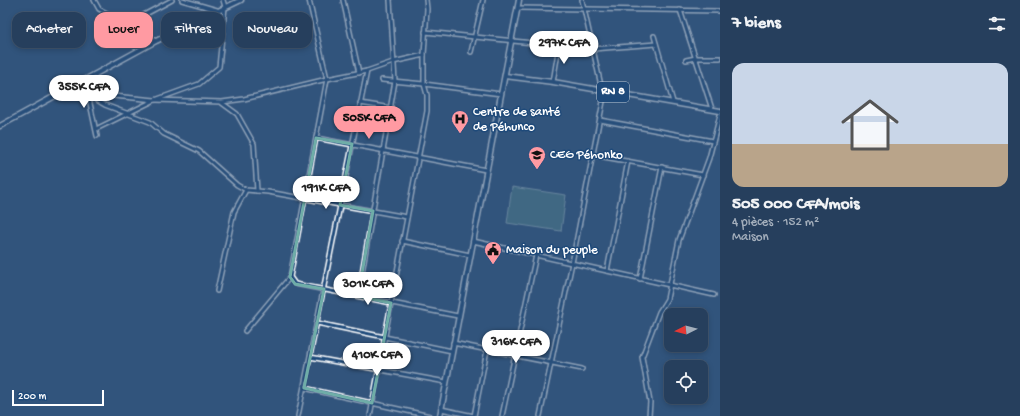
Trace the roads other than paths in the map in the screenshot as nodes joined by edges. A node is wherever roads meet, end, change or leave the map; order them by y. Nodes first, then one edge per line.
1 (94, 0) edge
2 (172, 0) edge
3 (182, 0) edge
4 (223, 0) edge
5 (241, 0) edge
6 (309, 0) edge
7 (343, 0) edge
8 (390, 0) edge
9 (426, 0) edge
10 (483, 0) edge
11 (519, 0) edge
12 (582, 0) edge
13 (225, 7) junction
14 (518, 8) junction
15 (584, 9) junction
16 (217, 10) junction
17 (680, 10) junction
18 (720, 11) edge
19 (105, 12) edge
20 (150, 12) edge
21 (425, 32) junction
22 (654, 36) dead end
23 (474, 37) junction
24 (153, 39) edge
25 (511, 40) junction
26 (156, 41) junction
27 (656, 44) junction
28 (559, 46) junction
29 (593, 49) junction
30 (471, 52) dead end
31 (424, 55) junction
32 (696, 58) junction
33 (720, 58) edge
34 (686, 60) dead end
35 (393, 62) junction
36 (366, 71) junction
37 (359, 72) junction
38 (505, 76) junction
39 (327, 79) junction
40 (85, 80) junction
41 (382, 80) dead end
42 (395, 81) junction
43 (553, 82) junction
44 (424, 84) junction
45 (87, 89) junction
46 (604, 91) junction
47 (501, 94) junction
48 (88, 95) junction
49 (155, 100) junction
50 (222, 102) junction
51 (673, 102) junction
52 (360, 103) junction
53 (391, 108) junction
54 (712, 109) junction
55 (720, 111) edge
56 (128, 114) junction
57 (720, 115) edge
58 (600, 120) junction
59 (0, 126) edge
60 (96, 129) junction
61 (97, 136) dead end
62 (316, 138) junction
63 (713, 141) junction
64 (352, 144) junction
65 (383, 150) junction
66 (593, 155) junction
67 (419, 156) junction
68 (628, 161) junction
69 (662, 167) junction
70 (486, 170) junction
71 (703, 175) junction
72 (246, 190) junction
73 (257, 191) junction
74 (305, 198) junction
75 (340, 205) junction
76 (373, 211) junction
77 (407, 217) junction
78 (402, 241) junction
79 (473, 241) junction
80 (470, 255) junction
81 (536, 255) junction
82 (572, 263) junction
83 (607, 271) junction
84 (290, 277) junction
85 (640, 279) junction
86 (669, 285) junction
87 (324, 289) junction
88 (217, 291) dead end
89 (714, 295) dead end
90 (358, 296) junction
91 (390, 303) junction
92 (458, 316) junction
93 (317, 324) junction
94 (245, 331) dead end
95 (384, 337) junction
96 (453, 343) junction
97 (487, 350) junction
98 (452, 351) junction
99 (515, 356) junction
100 (310, 357) junction
101 (551, 363) junction
102 (378, 369) junction
103 (582, 369) dead end
104 (446, 382) junction
105 (304, 388) junction
106 (372, 403) junction
107 (441, 409) junction
108 (298, 416) edge
109 (370, 416) edge
110 (430, 416) edge
111 (440, 416) edge
112 (474, 416) edge
113 (502, 416) edge
114 (540, 416) edge
115 (649, 416) edge

1 - 19 street
2 - 20 street
3 - 16 street
4 - 13 street
5 - 13 main road
6 - 39 street
7 - 37 street
8 - 35 street
9 - 21 street
10 - 23 street
11 - 14 main road
12 - 15 street
13 - 16 main road
13 - 49 street
14 - 15 street
14 - 25 main road
15 - 17 street
15 - 29 street
16 - 26 main road
17 - 18 street
17 - 32 street
21 - 23 street
21 - 31 street
22 - 27 street
23 - 25 street
23 - 30 street
24 - 26 street
25 - 28 street
25 - 38 main road
26 - 40 main road
27 - 29 street
27 - 51 street
28 - 29 street
28 - 43 street
29 - 46 street
31 - 35 street
31 - 44 street
32 - 33 street
32 - 34 street
32 - 54 street
35 - 36 street
35 - 42 street
36 - 37 street
36 - 52 street
37 - 39 street
38 - 43 main road, RN 8
38 - 47 main road
39 - 50 street
39 - 62 street
40 - 45 street
40 - 59 main road
41 - 42 street
42 - 44 street
42 - 53 street
43 - 46 main road, RN 8
44 - 47 street
44 - 67 street
45 - 48 street
45 - 49 street
46 - 51 main road, RN 8
46 - 58 street
47 - 70 main road
48 - 56 street
48 - 60 street
49 - 50 street
49 - 56 street
50 - 73 street
51 - 54 main road, RN 8
52 - 53 street
52 - 64 street
53 - 65 street
54 - 55 main road, RN 8
56 - 60 street
56 - 72 street
57 - 63 street
58 - 63 street
58 - 66 street
60 - 61 street
62 - 64 street
62 - 74 street
63 - 71 street
64 - 65 street
64 - 75 street
65 - 67 street
65 - 76 street
66 - 68 street
66 - 82 street
67 - 70 street
67 - 77 street
68 - 69 street
68 - 83 street
69 - 71 street
69 - 85 street
70 - 79 main road
71 - 86 street
72 - 73 street
72 - 88 street
73 - 74 street
74 - 75 street
74 - 84 street
75 - 76 street
75 - 87 street
76 - 77 street
76 - 90 street
77 - 78 street
78 - 80 street
78 - 91 street
79 - 80 main road
79 - 81 street
80 - 92 main road
81 - 82 street
81 - 99 street
82 - 83 street
82 - 101 street
83 - 85 street
84 - 87 street
84 - 94 street
85 - 86 street
86 - 89 street
86 - 115 street
87 - 90 street
87 - 93 street
90 - 91 street
91 - 92 street
91 - 95 street
92 - 96 main road
93 - 95 street
93 - 100 street
95 - 98 street
95 - 102 street
96 - 97 street
96 - 98 main road
97 - 99 street
97 - 112 street
98 - 104 main road
99 - 101 street
99 - 113 street
100 - 102 street
100 - 105 street
101 - 103 street
101 - 114 street
102 - 104 street
102 - 106 street
104 - 107 main road
105 - 106 street
105 - 108 street
106 - 109 street
106 - 110 street
107 - 111 main road
107 - 112 street

